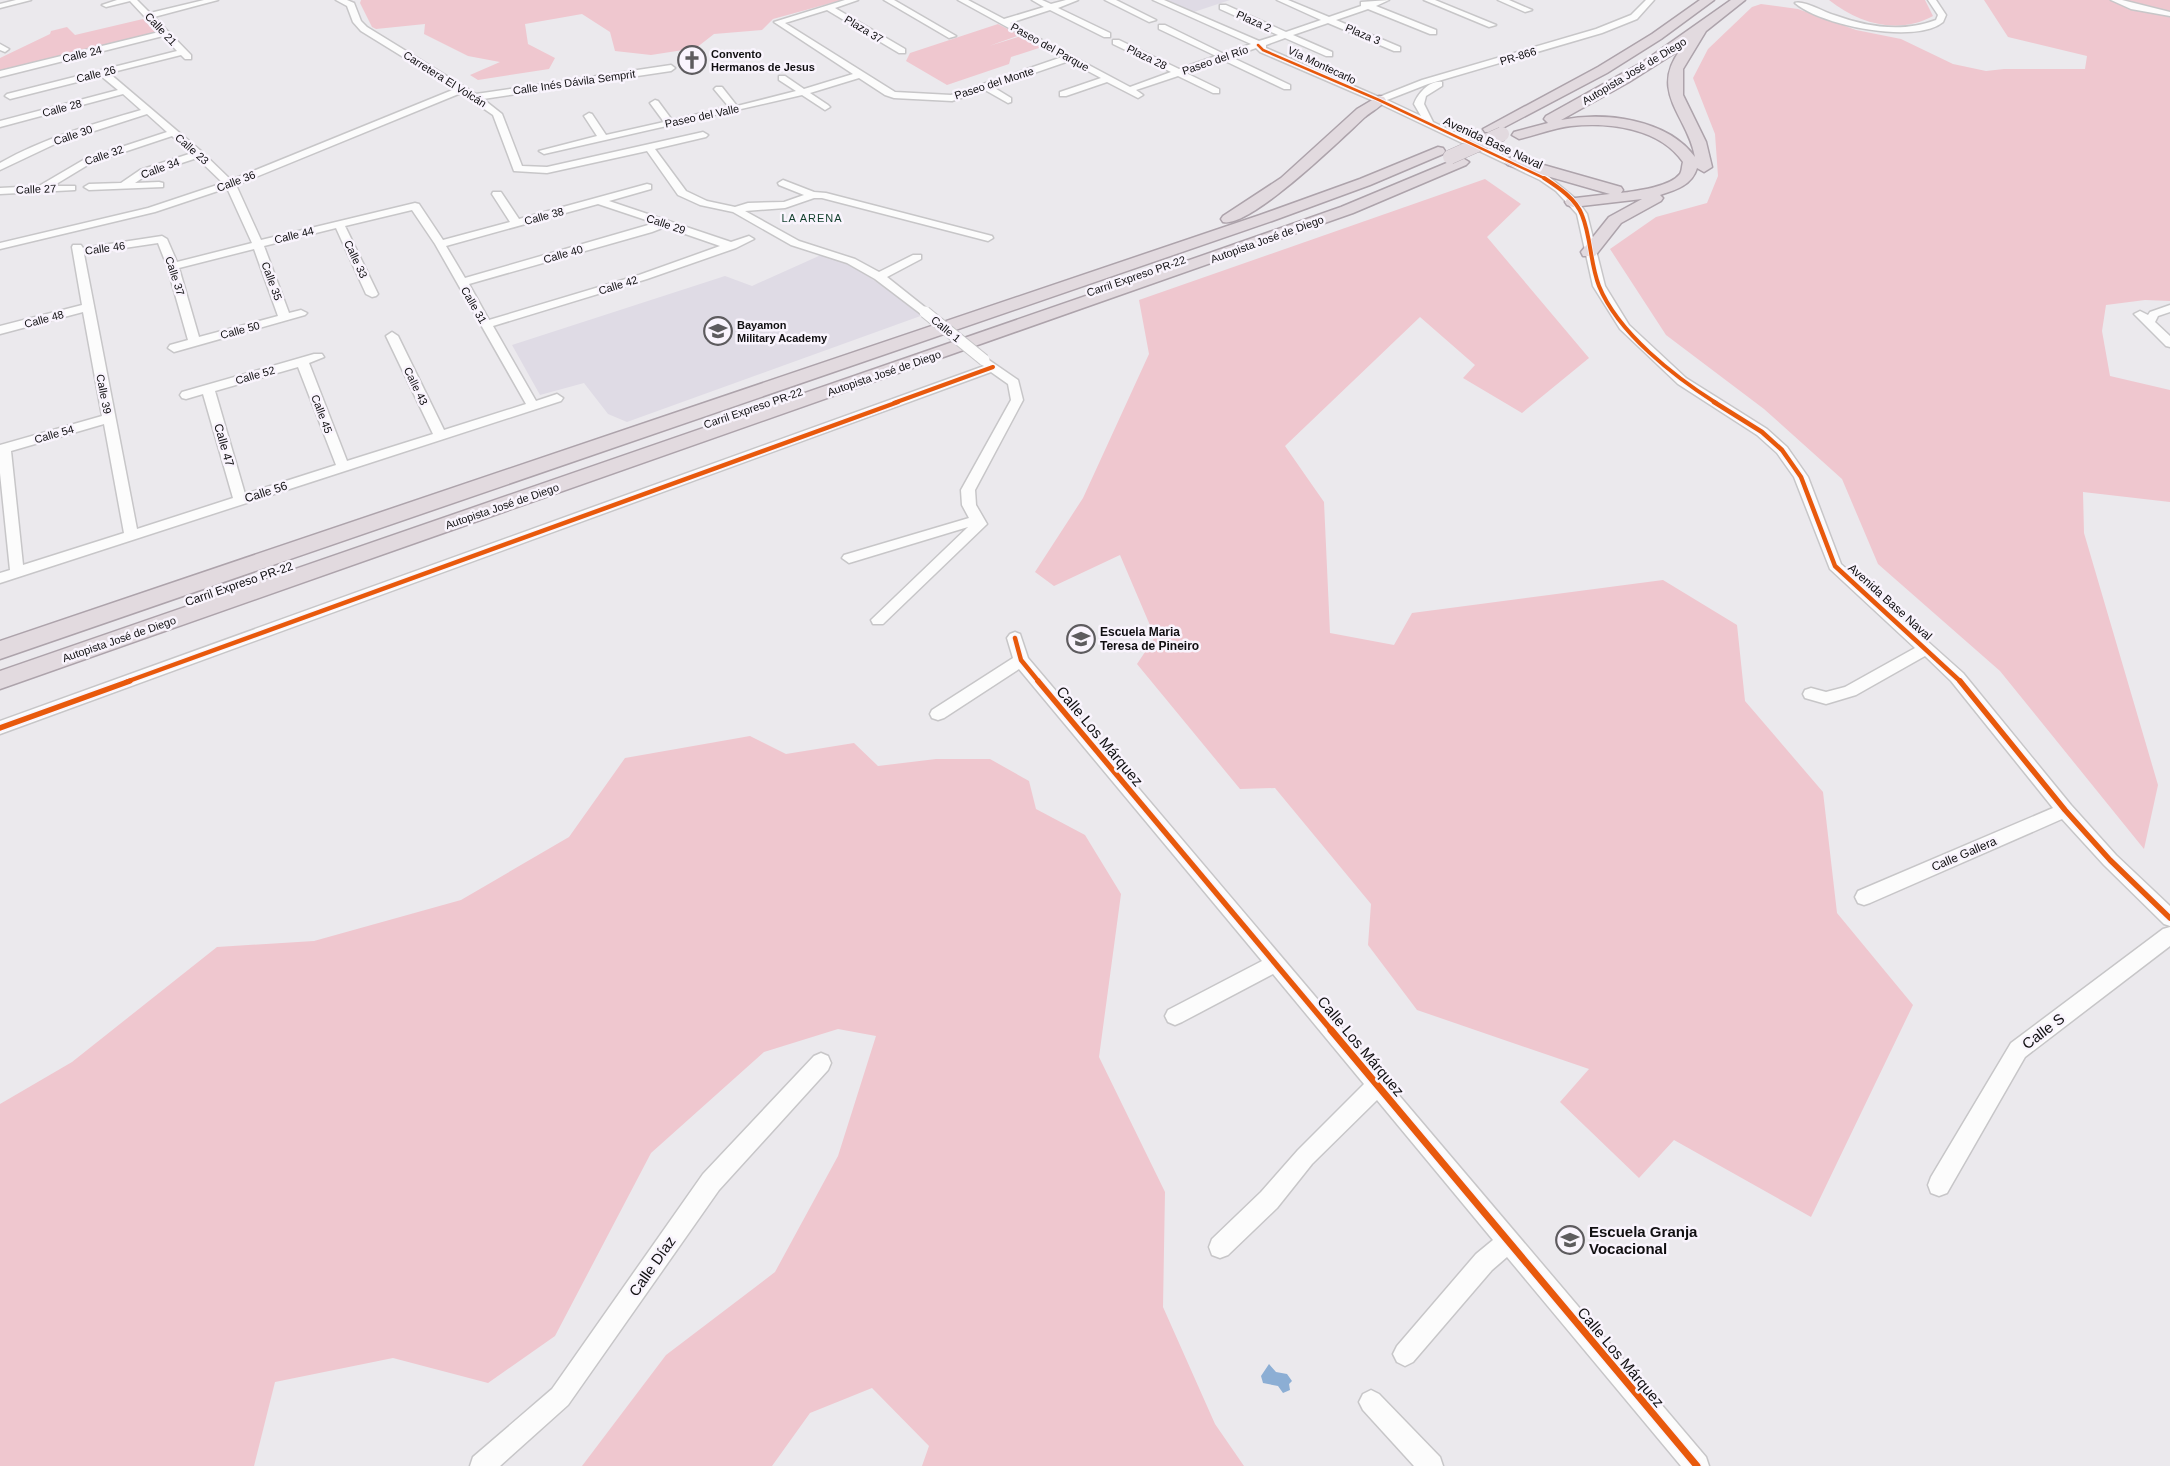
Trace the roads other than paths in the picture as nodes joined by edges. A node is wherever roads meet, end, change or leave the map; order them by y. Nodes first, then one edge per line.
1 (27, 0) edge
2 (127, 0) edge
3 (133, 0) edge
4 (214, 0) edge
5 (340, 0) edge
6 (854, 0) edge
7 (888, 0) edge
8 (962, 0) edge
9 (1036, 0) edge
10 (1074, 0) edge
11 (1109, 0) edge
12 (1157, 0) edge
13 (1281, 0) edge
14 (1355, 0) edge
15 (1385, 0) edge
16 (1428, 0) edge
17 (1502, 0) edge
18 (1650, 0) edge
19 (1708, 0) edge
20 (1724, 0) edge
21 (1738, 0) edge
22 (1789, 0) edge
23 (1932, 0) edge
24 (2115, 0) edge
25 (106, 5) dead end
26 (0, 6) edge
27 (1369, 6) junction
28 (827, 7) junction
29 (1051, 7) junction
30 (1222, 7) dead end
31 (1528, 10) dead end
32 (2170, 14) edge
33 (148, 16) junction
34 (1152, 20) dead end
35 (1328, 20) junction
36 (1003, 22) junction
37 (1492, 25) dead end
38 (1162, 27) dead end
39 (1700, 30) junction
40 (1433, 32) dead end
41 (165, 33) junction
42 (1106, 35) dead end
43 (1286, 35) junction
44 (952, 36) dead end
45 (1116, 42) dead end
46 (1258, 45) junction
47 (1397, 49) dead end
48 (902, 51) dead end
49 (1330, 54) dead end
50 (185, 55) joint
51 (1224, 56) junction
52 (1069, 58) junction
53 (671, 68) dead end
54 (102, 72) junction
55 (1462, 72) junction
56 (1178, 73) junction
57 (1321, 73) junction
58 (0, 74) edge
59 (860, 75) junction
60 (782, 78) dead end
61 (1108, 79) junction
62 (985, 86) junction
63 (1287, 86) dead end
64 (463, 88) junction
65 (719, 89) dead end
66 (1128, 90) junction
67 (1210, 91) dead end
68 (124, 92) junction
69 (803, 92) junction
70 (1063, 94) dead end
71 (1138, 95) dead end
72 (10, 96) dead end
73 (476, 97) junction
74 (1008, 100) dead end
75 (1379, 100) junction
76 (655, 103) dead end
77 (824, 107) dead end
78 (735, 109) junction
79 (148, 111) junction
80 (590, 116) dead end
81 (670, 123) junction
82 (7, 124) edge
83 (1430, 125) junction
84 (173, 133) junction
85 (1506, 134) junction
86 (703, 135) dead end
87 (603, 138) junction
88 (649, 147) junction
89 (544, 151) dead end
90 (199, 154) junction
91 (1450, 157) junction
92 (1513, 162) junction
93 (0, 167) edge
94 (782, 183) dead end
95 (230, 184) junction
96 (159, 185) dead end
97 (123, 186) junction
98 (89, 187) dead end
99 (647, 187) dead end
100 (72, 188) dead end
101 (42, 189) junction
102 (0, 190) edge
103 (813, 195) junction
104 (1650, 195) junction
105 (499, 196) joint
106 (513, 196) dead end
107 (600, 201) junction
108 (1576, 205) junction
109 (414, 206) joint
110 (736, 210) junction
111 (516, 223) junction
112 (664, 223) junction
113 (339, 224) junction
114 (988, 238) dead end
115 (750, 239) dead end
116 (132, 244) joint
117 (258, 244) junction
118 (440, 244) junction
119 (0, 246) edge
120 (732, 246) junction
121 (77, 249) joint
122 (1590, 252) junction
123 (917, 257) dead end
124 (173, 266) junction
125 (879, 277) junction
126 (462, 283) junction
127 (1076, 283) junction
128 (372, 294) dead end
129 (88, 307) junction
130 (2170, 308) edge
131 (301, 313) dead end
132 (285, 318) junction
133 (485, 325) junction
134 (0, 330) edge
135 (392, 336) dead end
136 (194, 343) junction
137 (2170, 343) edge
138 (174, 348) dead end
139 (318, 357) dead end
140 (302, 362) junction
141 (989, 364) junction
142 (208, 389) junction
143 (186, 395) dead end
144 (557, 398) dead end
145 (533, 406) junction
146 (109, 418) junction
147 (440, 436) junction
148 (2, 449) edge
149 (343, 467) junction
150 (240, 500) junction
151 (980, 524) junction
152 (131, 535) junction
153 (848, 558) dead end
154 (17, 572) junction
155 (0, 578) edge
156 (878, 620) dead end
157 (1015, 638) dead end
158 (1927, 648) junction
159 (0, 650) edge
160 (1021, 660) junction
161 (0, 666) edge
162 (0, 680) edge
163 (1811, 694) dead end
164 (938, 714) dead end
165 (0, 728) edge
166 (2065, 810) junction
167 (1864, 897) dead end
168 (2170, 918) edge
169 (2170, 936) edge
170 (1274, 964) junction
171 (1175, 1016) dead end
172 (822, 1063) dead end
173 (1378, 1085) junction
174 (1939, 1185) dead end
175 (1508, 1242) junction
176 (1220, 1247) dead end
177 (1405, 1354) dead end
178 (1371, 1402) dead end
179 (482, 1466) edge
180 (1431, 1466) edge
181 (1697, 1466) edge

1 - 26 street
2 - 25 street
3 - 33 street, Calle 21
4 - 33 street
5 - 64 street, Carretera El Volcán
6 - 28 street, Paseo del Monte
7 - 44 street
8 - 36 street, Paseo del Parque
9 - 29 street
10 - 29 street
11 - 34 street
12 - 46 street, Vía Montecarlo
13 - 35 street, Plaza 3
14 - 27 street
15 - 27 street, Paseo del Río
16 - 37 street
17 - 31 street
18 - 55 street, PR-866 / PR-866
19 - 85 highway, Autopista José de Diego
20 - 85 highway
21 - 39 highway, Autopista José de Diego
22 - 23 street
24 - 32 street
27 - 35 street, Paseo del Río
27 - 40 street
28 - 48 street, Plaza 37
28 - 59 street, Paseo del Monte
29 - 36 street
29 - 42 street
30 - 43 street, Plaza 2
33 - 41 street, Calle 21
35 - 43 street, Paseo del Río
35 - 47 street, Plaza 3
36 - 52 street, Paseo del Parque
38 - 51 street
39 - 85 highway, Autopista José de Diego
39 - 104 highway
41 - 50 street, Calle 21
41 - 58 street, Calle 24
43 - 46 street, Paseo del Río
43 - 49 street, Plaza 2
45 - 56 street, Plaza 28
46 - 51 street, Paseo del Río
46 - 57 street, Vía Montecarlo
46 - 57 street, Vía Montecarlo
50 - 54 street, Calle 26
51 - 56 street, Paseo del Río
51 - 63 street
52 - 61 street, Paseo del Parque
52 - 62 street, Paseo del Monte
53 - 73 street, Calle Inés Dávila Semprit
54 - 68 street, Calle 23
54 - 72 street, Calle 26
55 - 75 street, PR-866 / PR-866
55 - 83 street
56 - 66 street, Paseo del Río
56 - 67 street, Plaza 28
57 - 75 street, Vía Montecarlo
59 - 62 street, Paseo del Monte
59 - 69 street, Paseo del Valle
60 - 69 street
61 - 66 street, Paseo del Parque
61 - 70 street
62 - 74 street
64 - 73 street, Carretera El Volcán
64 - 95 street, Calle 36
65 - 78 street
66 - 71 street, Paseo del Parque
68 - 79 street, Calle 23
68 - 82 street, Calle 28
69 - 77 street
69 - 78 street, Paseo del Valle
73 - 88 street, Carretera El Volcán
75 - 83 street, Avenida Base Naval
75 - 127 highway
76 - 81 street
78 - 81 street, Paseo del Valle
79 - 84 street, Calle 23
79 - 93 street, Calle 30
80 - 87 street
81 - 87 street, Paseo del Valle
83 - 92 street, Avenida Base Naval
84 - 90 street, Calle 23
84 - 101 street, Calle 32
85 - 91 highway, Autopista José de Diego
85 - 91 highway, Autopista José de Diego
85 - 104 highway
86 - 88 street, Carretera El Volcán
87 - 89 street, Paseo del Valle
88 - 110 street
90 - 95 street, Calle 23
90 - 97 street, Calle 34
91 - 127 highway, Autopista José de Diego
91 - 161 highway, Carril Expreso PR-22
91 - 162 highway, Autopista José de Diego
92 - 104 highway
92 - 108 street, Avenida Base Naval
94 - 103 street
95 - 117 street, Calle 23
95 - 119 street, Calle 36
96 - 97 street, Calle 34
97 - 98 street, Calle 34
99 - 107 street, Calle 38
100 - 101 street, Calle 27
101 - 102 street, Calle 27
103 - 110 street
103 - 114 street
104 - 108 highway
104 - 122 highway
105 - 106 street
105 - 111 street
107 - 111 street, Calle 38
107 - 112 street, Calle 29
108 - 122 street, Avenida Base Naval
109 - 113 street, Calle 44
109 - 118 street, Calle 31
110 - 125 street, Calle 1
111 - 118 street, Calle 38
112 - 120 street, Calle 29
112 - 126 street, Calle 40
113 - 117 street, Calle 44
113 - 128 street, Calle 33
115 - 120 street, Calle 42
116 - 121 street, Calle 46
116 - 124 street, Calle 37
117 - 124 street, Calle 44
117 - 132 street, Calle 35
118 - 126 street, Calle 31
120 - 133 street, Calle 42
121 - 129 street, Calle 39
122 - 158 street, Avenida Base Naval
123 - 125 street
124 - 136 street, Calle 37
125 - 141 street, Calle 1, bridge
126 - 133 street, Calle 31
127 - 159 highway, Autopista José de Diego
129 - 134 street, Calle 48
129 - 146 street, Calle 39
130 - 137 street
131 - 132 street, Calle 50
132 - 136 street, Calle 50
133 - 145 street, Calle 31
135 - 147 street, Calle 43
136 - 138 street, Calle 50
139 - 140 street, Calle 52
140 - 142 street, Calle 52
140 - 149 street, Calle 45
141 - 151 street, Calle 1
141 - 165 street
142 - 143 street, Calle 52
142 - 150 street, Calle 47
144 - 145 street
145 - 147 street, Calle 56
146 - 148 street, Calle 54
146 - 152 street, Calle 39
147 - 149 street, Calle 56
148 - 154 street
149 - 150 street, Calle 56
150 - 152 street, Calle 56
151 - 153 street
151 - 156 street
152 - 154 street, Calle 56
154 - 155 street, Calle 56
157 - 160 street, Calle Los Márquez
158 - 163 street
158 - 166 street, Avenida Base Naval
160 - 164 street
160 - 170 street, Calle Los Márquez
166 - 167 street, Calle Gallera
166 - 168 street, Avenida Base Naval
169 - 174 street, Calle S
170 - 171 street
170 - 173 street, Calle Los Márquez
172 - 179 street, Calle Díaz
173 - 175 street, Calle Los Márquez
173 - 176 street
175 - 177 street
175 - 181 street, Calle Los Márquez
178 - 180 street

